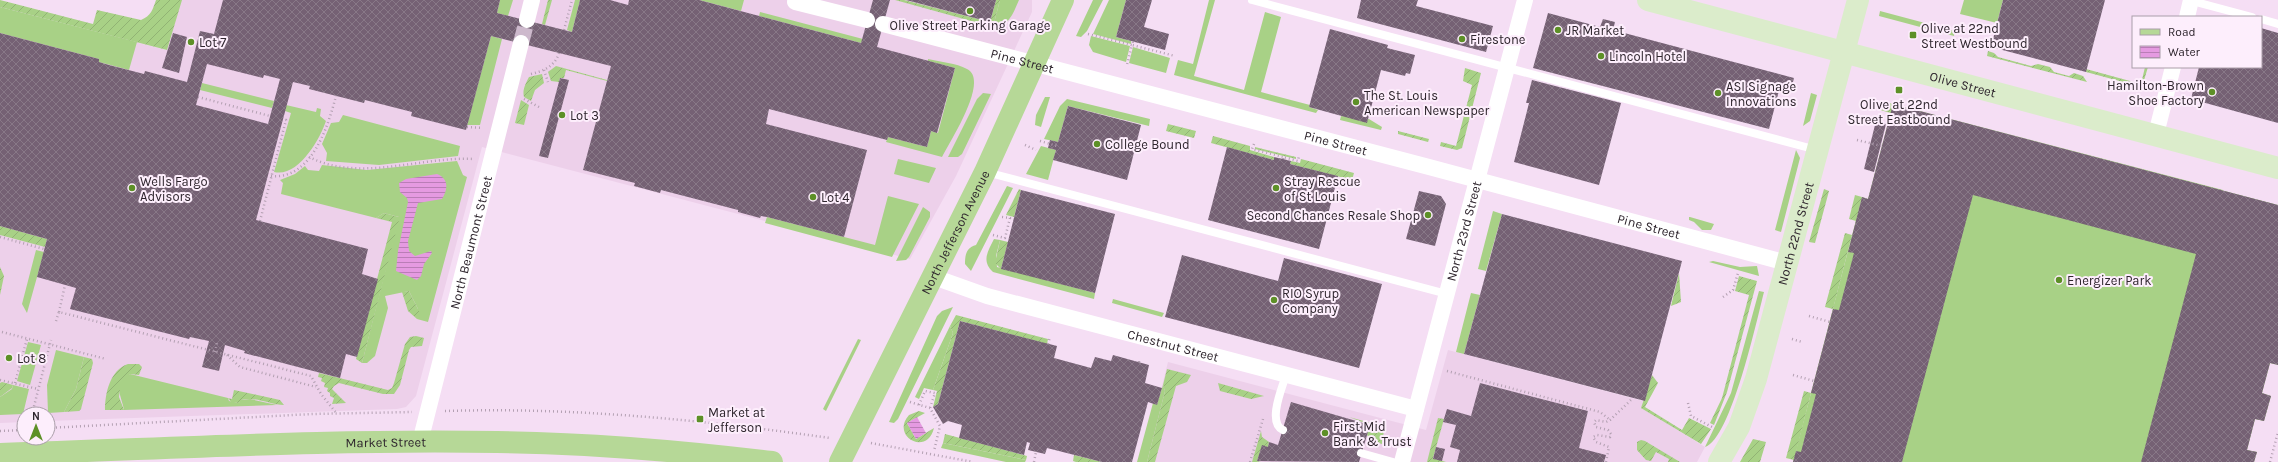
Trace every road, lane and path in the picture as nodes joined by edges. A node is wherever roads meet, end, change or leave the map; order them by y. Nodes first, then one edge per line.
1 (532, 0) edge
2 (572, 0) edge
3 (1063, 0) edge
4 (1252, 0) edge
5 (1525, 0) edge
6 (1648, 0) edge
7 (1858, 0) edge
8 (2190, 0) edge
9 (795, 2) dead end
10 (2187, 16) edge
11 (2248, 16) edge
12 (2262, 19) edge
13 (527, 20) tunnel mouth
14 (867, 20) dead end
15 (883, 24) dead end
16 (2278, 24) edge
17 (564, 30) dead end
18 (1088, 34) dead end
19 (521, 43) tunnel mouth
20 (1132, 44) junction
21 (1845, 52) junction
22 (559, 53) dead end
23 (1175, 56) dead end
24 (1035, 64) junction
25 (1127, 65) dead end
26 (1507, 68) junction
27 (2173, 68) edge
28 (544, 70) junction
29 (526, 74) dead end
30 (548, 82) dead end
31 (336, 96) dead end
32 (520, 96) dead end
33 (198, 97) dead end
34 (539, 107) dead end
35 (270, 116) dead end
36 (283, 119) dead end
37 (467, 127) dead end
38 (482, 128) dead end
39 (2156, 134) junction
40 (1857, 140) dead end
41 (1040, 142) dead end
42 (1254, 144) dead end
43 (1025, 145) dead end
44 (1057, 146) dead end
45 (1882, 146) dead end
46 (1036, 150) dead end
47 (1818, 151) junction
48 (1299, 156) dead end
49 (309, 157) junction
50 (474, 160) dead end
51 (2278, 168) edge
52 (985, 172) junction
53 (272, 176) junction
54 (1477, 180) junction
55 (1002, 217) dead end
56 (260, 221) dead end
57 (1007, 228) junction
58 (1011, 229) dead end
59 (993, 236) dead end
60 (0, 238) edge
61 (44, 249) dead end
62 (1787, 263) junction
63 (1738, 273) dead end
64 (932, 276) junction
65 (65, 285) dead end
66 (1447, 294) junction
67 (1723, 297) dead end
68 (59, 312) junction
69 (1809, 316) dead end
70 (56, 321) dead end
71 (1830, 322) dead end
72 (2, 332) dead end
73 (1050, 337) dead end
74 (27, 339) junction
75 (1792, 339) dead end
76 (51, 340) dead end
77 (1802, 342) dead end
78 (217, 343) dead end
79 (50, 344) junction
80 (1048, 344) dead end
81 (215, 352) junction
82 (227, 355) junction
83 (106, 359) dead end
84 (1446, 371) dead end
85 (1286, 375) junction
86 (1793, 376) dead end
87 (0, 380) edge
88 (1814, 381) dead end
89 (15, 383) junction
90 (316, 387) junction
91 (38, 389) junction
92 (1633, 398) dead end
93 (910, 402) dead end
94 (1688, 403) dead end
95 (919, 405) junction
96 (34, 406) edge
97 (930, 408) junction
98 (1416, 409) junction
99 (337, 414) dead end
100 (1264, 416) dead end
101 (1610, 420) junction
102 (1714, 428) dead end
103 (1283, 430) dead end
104 (16, 431) edge
105 (0, 432) edge
106 (2278, 432) edge
107 (420, 442) junction
108 (934, 451) dead end
109 (1036, 452) dead end
110 (1362, 453) dead end
111 (0, 454) edge
112 (772, 462) edge
113 (840, 462) edge
114 (1034, 462) edge
115 (1250, 462) edge
116 (1393, 462) edge
117 (1402, 462) edge
118 (1606, 462) edge
119 (1719, 462) edge
120 (2270, 462) edge

1 - 13 street
2 - 17 path
3 - 24 main road, North Jefferson Avenue
4 - 26 lane
5 - 26 street, North 23rd Street
6 - 21 main road, Olive Street
7 - 21 main road, North 22nd Street
8 - 10 street
8 - 11 lane
9 - 14 street
12 - 16 lane
15 - 24 street, Pine Street
18 - 20 path
19 - 107 street, North Beaumont Street
20 - 23 path
20 - 25 path
21 - 39 main road, Olive Street
21 - 47 main road, North 22nd Street
22 - 28 path
24 - 52 main road, North Jefferson Avenue
24 - 54 street, Pine Street
26 - 47 lane
26 - 54 street, North 23rd Street
27 - 39 street
28 - 29 path
28 - 30 path
31 - 49 path
32 - 34 path
33 - 35 path
36 - 53 path
37 - 38 path
39 - 51 main road, Olive Street
40 - 45 path
41 - 44 path
42 - 48 path
43 - 46 path
47 - 62 main road, North 22nd Street
49 - 50 path
49 - 53 path
52 - 64 main road, North Jefferson Avenue
52 - 66 lane
53 - 56 path
54 - 62 street, Pine Street
54 - 66 street, North 23rd Street
55 - 57 path
57 - 58 path
57 - 59 path
60 - 61 path
62 - 119 main road, North 22nd Street
63 - 67 path
64 - 85 street, Chestnut Street
64 - 113 main road, North Jefferson Avenue
65 - 68 path
66 - 98 street, North 23rd Street
68 - 70 path
68 - 81 path
69 - 71 path
72 - 74 path
73 - 80 path
74 - 79 path
74 - 89 path
75 - 77 path
76 - 79 path
78 - 81 path
79 - 83 path
79 - 91 path
81 - 82 path
82 - 90 path
82 - 90 path
84 - 101 path
85 - 98 street, Chestnut Street
85 - 103 lane
86 - 88 path
87 - 89 path
89 - 91 path
90 - 99 path
91 - 96 path
92 - 101 path
93 - 95 path
94 - 102 path
95 - 97 path
95 - 97 path
97 - 108 path
98 - 117 street, North 23rd Street
100 - 115 path
101 - 118 path
104 - 105 path
106 - 120 path
107 - 111 main road, Market Street
107 - 112 main road, Market Street
109 - 114 path
110 - 116 lane

